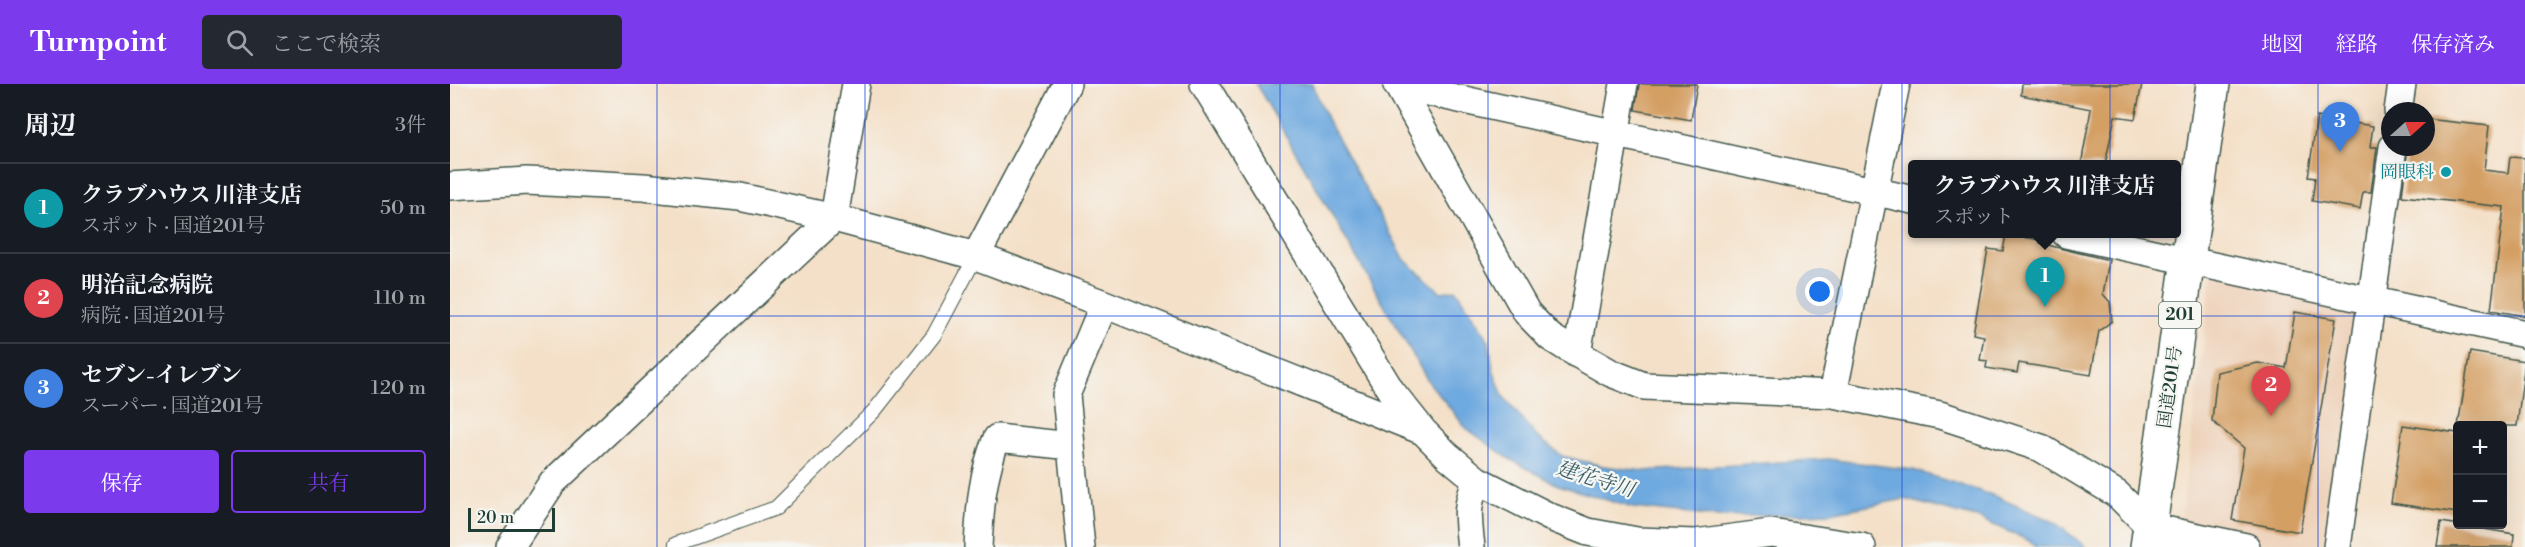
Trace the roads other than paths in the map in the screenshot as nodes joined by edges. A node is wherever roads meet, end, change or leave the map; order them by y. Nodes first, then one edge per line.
1 (856, 84) edge
2 (1067, 84) edge
3 (1204, 84) edge
4 (1397, 84) edge
5 (1624, 84) edge
6 (1896, 84) edge
7 (2213, 84) edge
8 (2402, 84) edge
9 (1452, 91) edge
10 (2399, 102) edge
11 (1616, 133) junction
12 (2392, 156) edge
13 (450, 186) edge
14 (1874, 191) junction
15 (1908, 199) edge
16 (834, 218) junction
17 (2084, 238) edge
18 (976, 256) junction
19 (2187, 261) junction
20 (2372, 301) junction
21 (1104, 304) junction
22 (2525, 334) edge
23 (1577, 354) junction
24 (1833, 394) junction
25 (1423, 431) junction
26 (1071, 446) junction
27 (1477, 480) junction
28 (2156, 540) edge
29 (676, 544) dead end
30 (510, 547) edge
31 (978, 547) edge
32 (1081, 547) edge
33 (1471, 547) edge
34 (1862, 547) edge
35 (2246, 547) edge
36 (2337, 547) edge

1 - 16 street
2 - 18 street
3 - 25 street
4 - 9 street
4 - 23 street
5 - 11 street
6 - 14 street
7 - 19 highway, 国道201号 / 201
8 - 10 street
9 - 11 street
11 - 14 street
11 - 23 street
12 - 20 street
13 - 16 street
14 - 15 street
14 - 24 street
16 - 18 street
16 - 30 street
17 - 19 street
18 - 21 street
18 - 29 lane
19 - 20 street
19 - 28 highway, 国道201号 / 201
20 - 22 street
20 - 36 street
21 - 25 street
21 - 26 street
23 - 24 street
24 - 28 street
25 - 27 street
26 - 31 street
26 - 32 street
27 - 33 street
27 - 34 street
28 - 35 street

